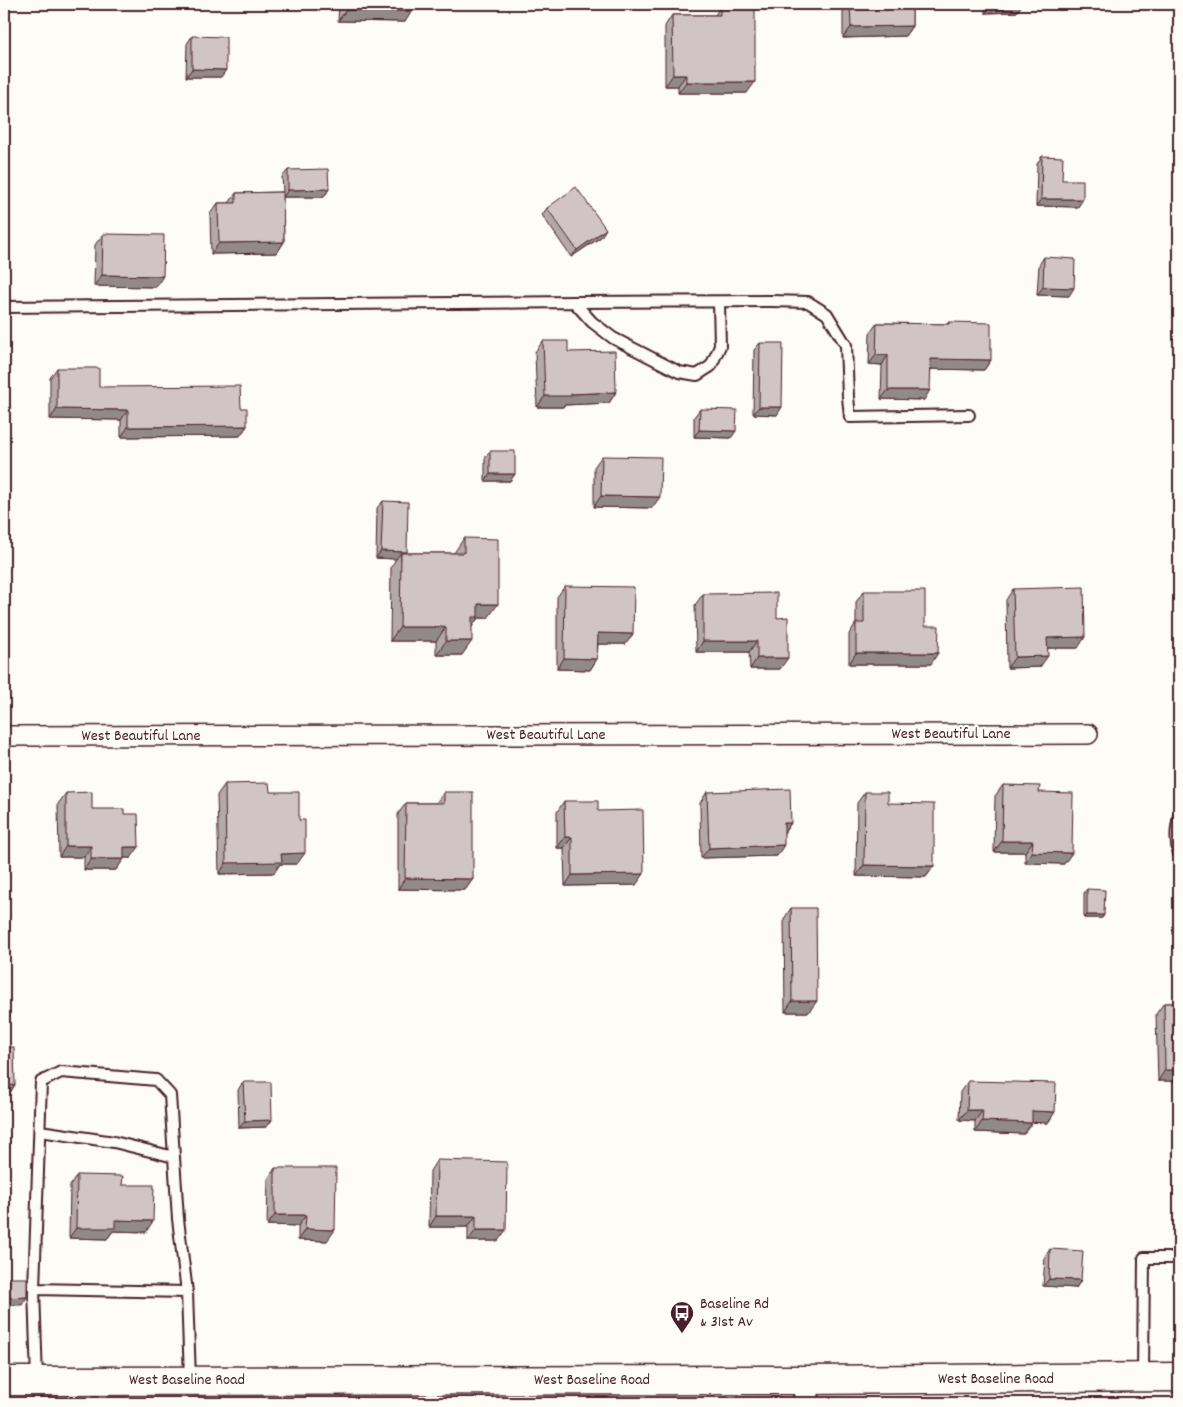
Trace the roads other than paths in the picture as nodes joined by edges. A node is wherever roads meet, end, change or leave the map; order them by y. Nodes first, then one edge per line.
1 (574, 302) junction
2 (719, 302) junction
3 (4, 307) edge
4 (969, 415) dead end
5 (1088, 734) dead end
6 (4, 736) edge
7 (1179, 816) edge
8 (1179, 854) edge
9 (40, 1131) junction
10 (174, 1157) junction
11 (1179, 1258) edge
12 (34, 1289) junction
13 (187, 1292) junction
14 (1142, 1377) junction
15 (1179, 1377) edge
16 (190, 1380) junction
17 (4, 1381) edge
18 (37, 1381) junction
19 (807, 1392) edge

1 - 2 lane
1 - 2 lane
1 - 3 lane
2 - 4 lane
5 - 6 street, West Beautiful Lane
7 - 8 lane
9 - 10 lane
9 - 10 lane
9 - 12 lane
10 - 13 lane
11 - 14 lane
12 - 13 lane
12 - 18 lane
13 - 16 lane
14 - 15 main road, West Baseline Road
14 - 19 main road, West Baseline Road
16 - 18 main road, West Baseline Road
16 - 19 main road, West Baseline Road
17 - 18 main road, West Baseline Road

